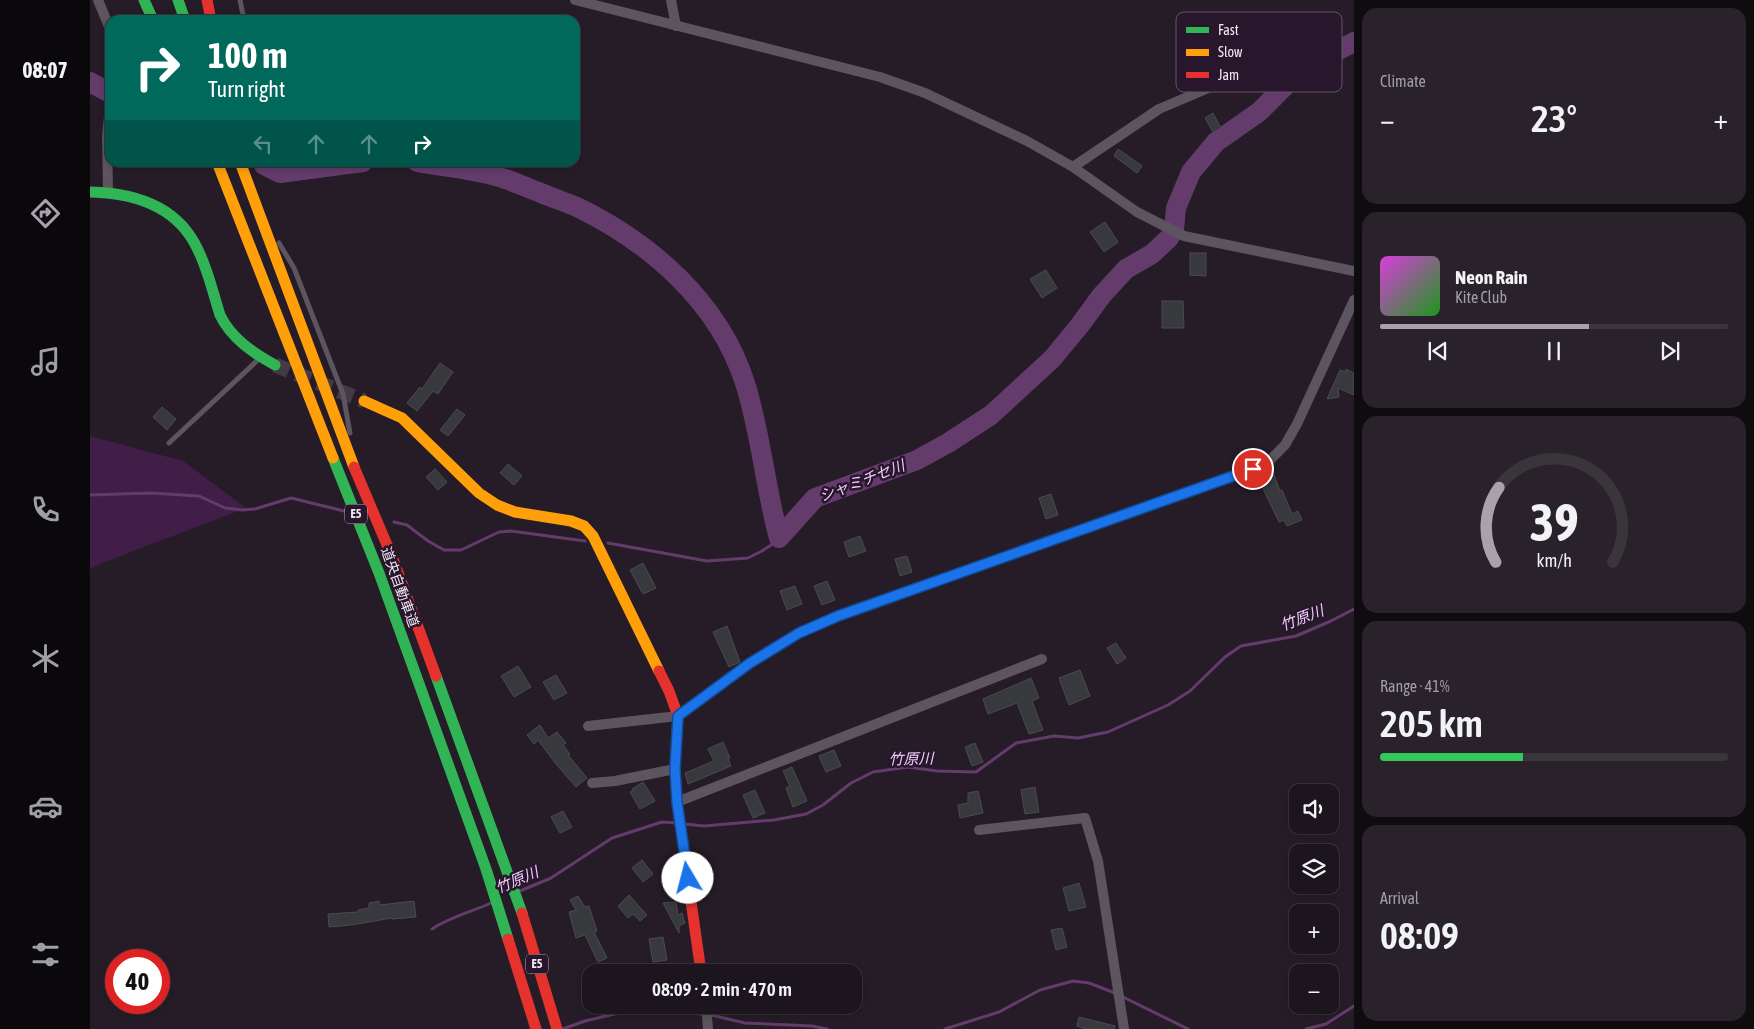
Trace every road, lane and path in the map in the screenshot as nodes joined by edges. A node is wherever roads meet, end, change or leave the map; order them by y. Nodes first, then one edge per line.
1 (98, 0) edge
2 (144, 0) edge
3 (178, 0) edge
4 (208, 0) edge
5 (240, 0) edge
6 (575, 0) edge
7 (671, 0) edge
8 (160, 8) dead end
9 (150, 15) edge
10 (162, 15) edge
11 (183, 15) edge
12 (210, 15) edge
13 (243, 15) edge
14 (105, 17) edge
15 (676, 26) junction
16 (1199, 92) edge
17 (108, 167) edge
18 (215, 167) edge
19 (219, 167) edge
20 (243, 167) edge
21 (1073, 167) junction
22 (90, 192) edge
23 (108, 192) junction
24 (252, 254) junction
25 (1354, 271) edge
26 (1354, 300) edge
27 (261, 358) junction
28 (275, 365) tunnel mouth
29 (364, 401) tunnel mouth
30 (169, 443) dead end
31 (1042, 659) dead end
32 (678, 716) junction
33 (588, 726) dead end
34 (675, 769) junction
35 (592, 783) dead end
36 (677, 802) junction
37 (979, 830) dead end
38 (700, 964) edge
39 (707, 1014) edge
40 (557, 1026) edge
41 (536, 1029) edge
42 (708, 1029) edge
43 (1124, 1029) edge

1 - 14 street
2 - 9 main road
3 - 11 main road
4 - 12 main road
5 - 13 lane
6 - 15 street
7 - 15 street
8 - 10 main road
15 - 21 street
16 - 21 street
17 - 23 street
18 - 24 main road
19 - 24 main road, 道央自動車道 / E5
20 - 40 main road, 道央自動車道 / E5
21 - 25 street
22 - 23 main road
23 - 27 main road
24 - 41 main road, 道央自動車道 / E5
26 - 32 street
27 - 28 main road
27 - 30 lane
29 - 32 main road
31 - 36 street
32 - 33 street
32 - 34 main road
34 - 35 street
34 - 36 main road
36 - 38 main road
37 - 43 street
39 - 42 street

